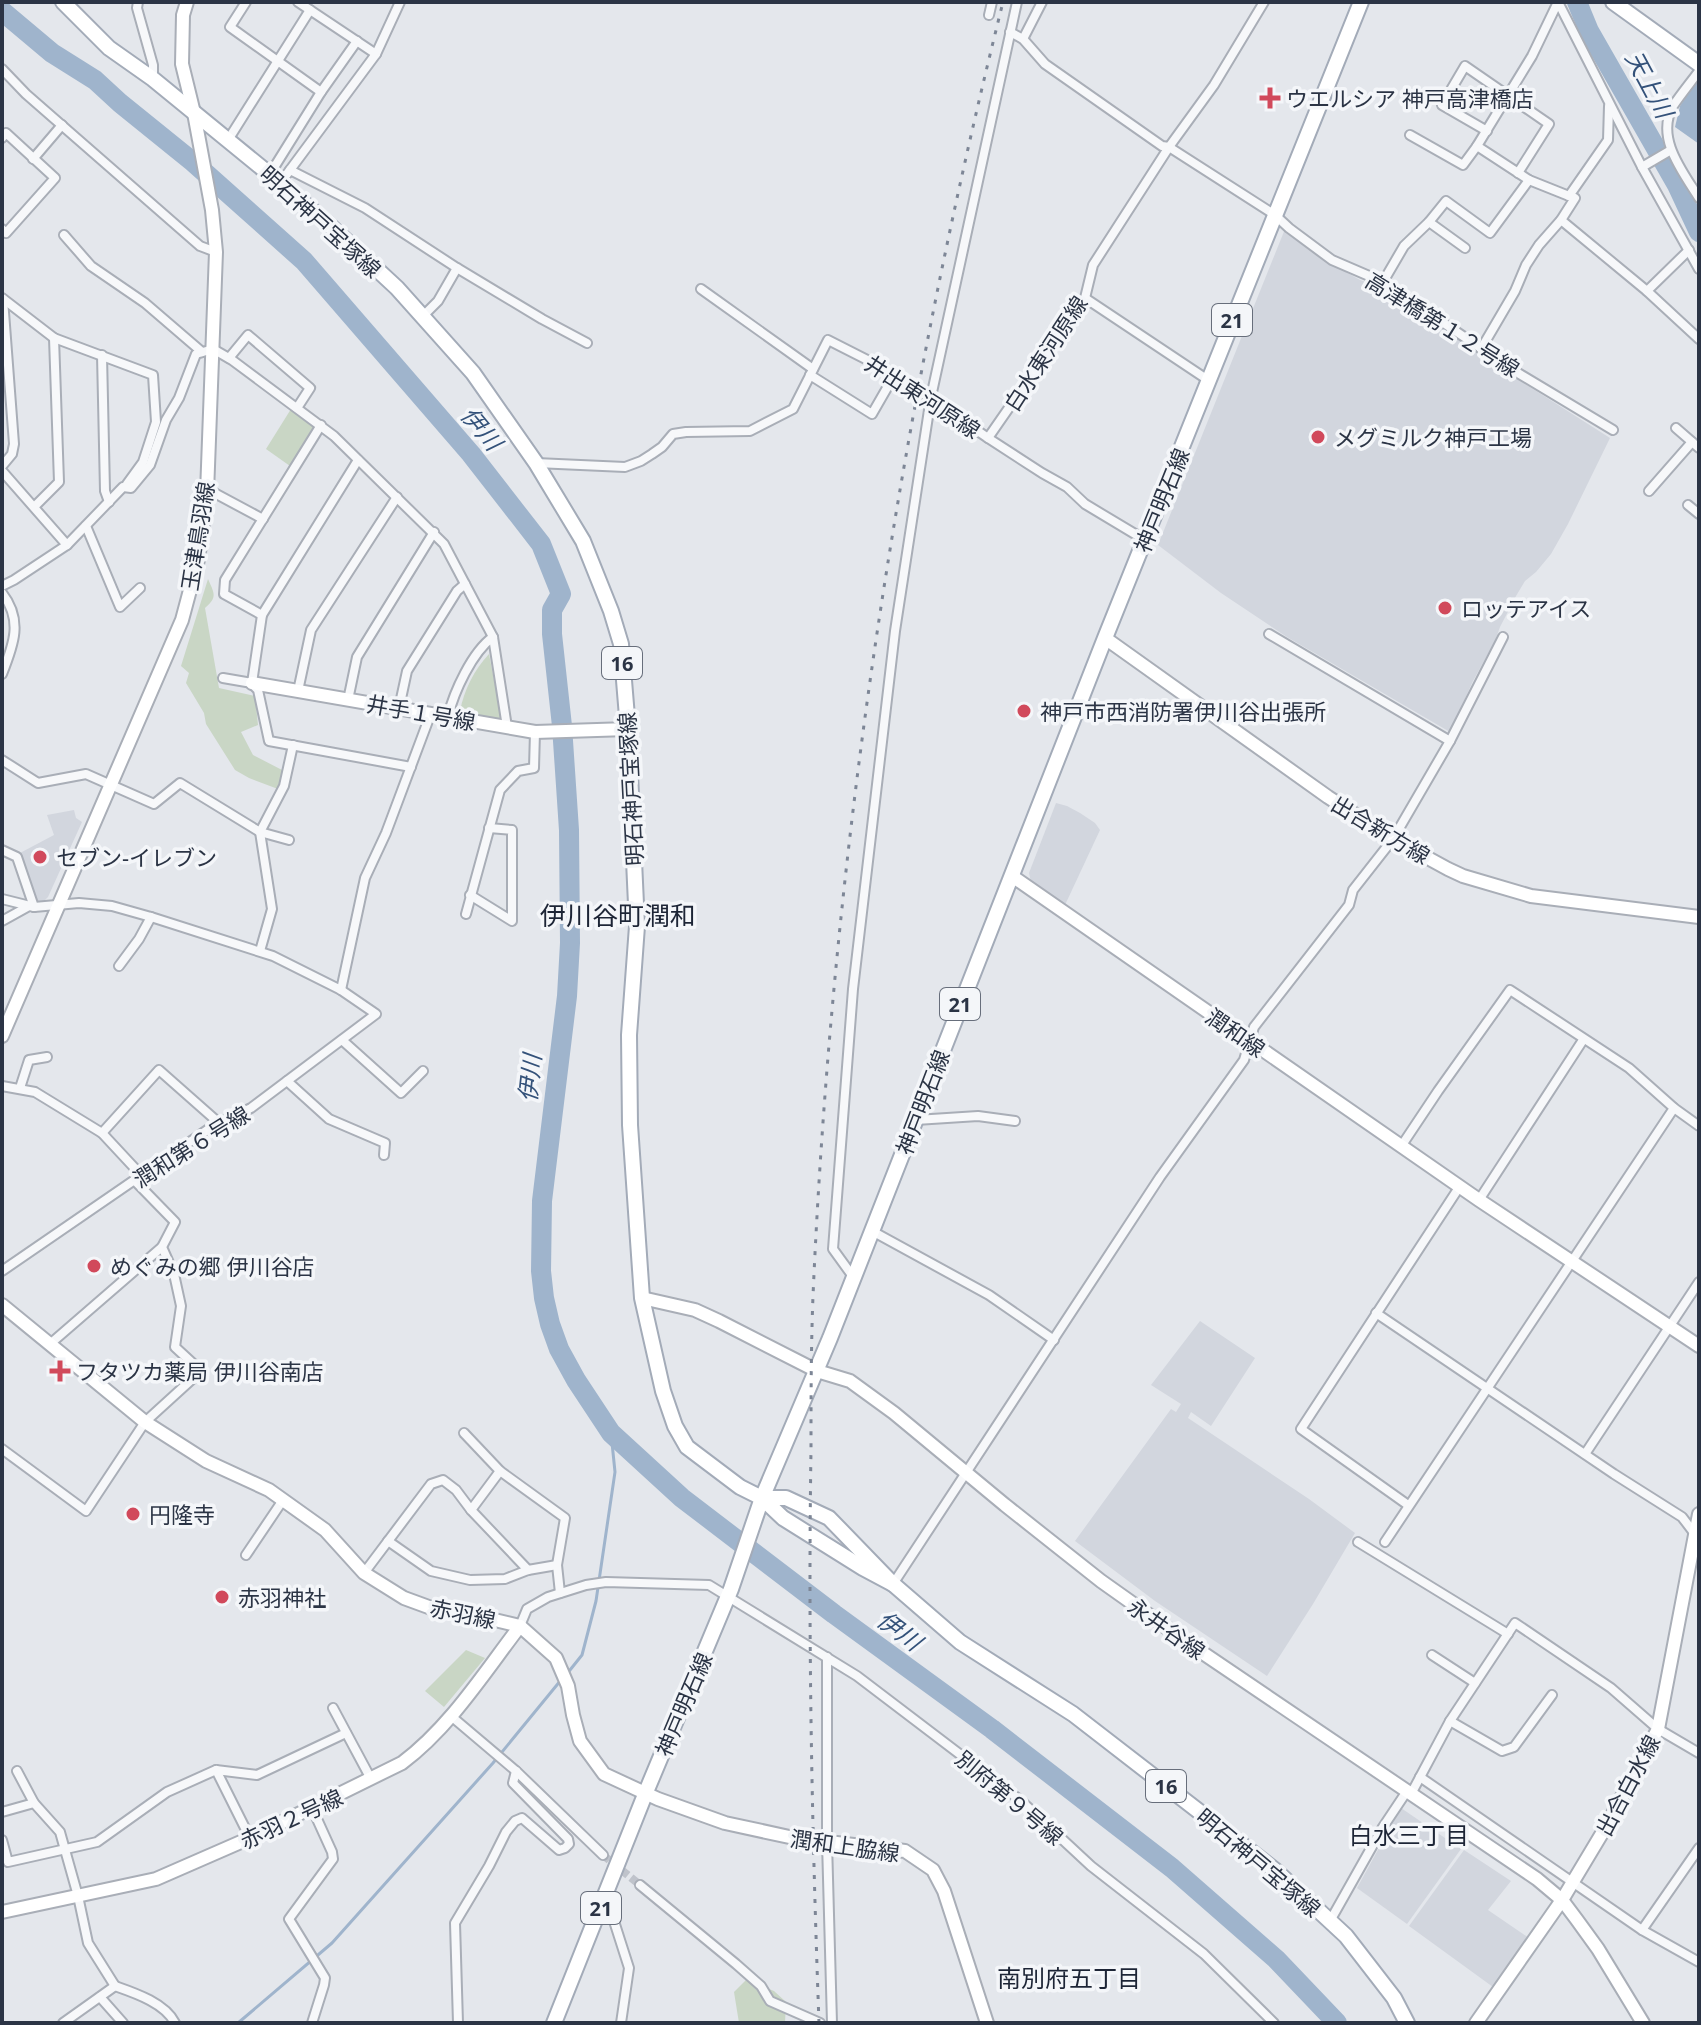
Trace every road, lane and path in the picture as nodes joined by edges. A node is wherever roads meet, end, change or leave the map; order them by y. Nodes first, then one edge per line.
1 (138, 2) edge
2 (187, 2) edge
3 (246, 2) edge
4 (298, 2) edge
5 (400, 2) edge
6 (992, 2) edge
7 (1017, 2) edge
8 (1042, 2) edge
9 (1264, 2) edge
10 (1361, 2) edge
11 (1558, 2) edge
12 (1613, 2) edge
13 (70, 5) edge
14 (310, 10) junction
15 (989, 15) dead end
16 (1010, 32) junction
17 (1023, 39) junction
18 (357, 41) junction
19 (376, 54) junction
20 (277, 61) junction
21 (1699, 64) edge
22 (2, 69) edge
23 (1699, 71) edge
24 (153, 79) junction
25 (321, 92) junction
26 (1507, 96) junction
27 (1609, 103) junction
28 (194, 113) junction
29 (62, 125) junction
30 (1487, 131) junction
31 (1410, 135) dead end
32 (2, 138) edge
33 (228, 140) junction
34 (1477, 146) junction
35 (1169, 147) junction
36 (1671, 150) junction
37 (33, 159) junction
38 (1642, 167) junction
39 (1518, 173) junction
40 (280, 175) junction
41 (1529, 180) junction
42 (1569, 196) junction
43 (1699, 198) edge
44 (1275, 215) junction
45 (1561, 220) junction
46 (1429, 222) junction
47 (2, 229) edge
48 (64, 235) dead end
49 (1465, 248) dead end
50 (1689, 250) junction
51 (216, 252) junction
52 (457, 268) junction
53 (1699, 269) edge
54 (1383, 282) junction
55 (701, 289) dead end
56 (1647, 291) junction
57 (2, 298) edge
58 (1085, 298) junction
59 (422, 317) junction
60 (54, 338) junction
61 (1699, 339) edge
62 (587, 343) dead end
63 (1481, 349) junction
64 (207, 351) junction
65 (102, 355) junction
66 (229, 358) junction
67 (812, 372) junction
68 (895, 374) junction
69 (1208, 380) junction
70 (931, 397) junction
71 (297, 408) junction
72 (321, 425) junction
73 (1676, 428) dead end
74 (1613, 430) dead end
75 (988, 438) junction
76 (1696, 445) edge
77 (358, 460) junction
78 (536, 463) junction
79 (2, 468) edge
80 (123, 487) junction
81 (207, 489) junction
82 (1649, 491) dead end
83 (397, 497) junction
84 (109, 502) junction
85 (1688, 505) dead end
86 (35, 506) junction
87 (1699, 513) edge
88 (263, 519) junction
89 (86, 526) junction
90 (434, 532) junction
91 (1145, 540) junction
92 (67, 545) junction
93 (465, 584) junction
94 (2, 586) edge
95 (140, 588) dead end
96 (2, 593) edge
97 (262, 615) junction
98 (1269, 634) dead end
99 (493, 637) junction
100 (1503, 637) dead end
101 (1105, 638) junction
102 (2, 674) edge
103 (223, 678) dead end
104 (252, 683) junction
105 (298, 691) junction
106 (348, 700) junction
107 (399, 708) junction
108 (431, 713) junction
109 (448, 716) junction
110 (507, 727) junction
111 (624, 730) junction
112 (535, 732) junction
113 (1450, 741) junction
114 (293, 745) junction
115 (2, 760) edge
116 (411, 767) junction
117 (112, 785) junction
118 (489, 828) junction
119 (260, 832) junction
120 (1393, 839) junction
121 (289, 840) dead end
122 (2, 850) edge
123 (1012, 876) junction
124 (470, 895) junction
125 (2, 899) edge
126 (59, 905) junction
127 (31, 907) junction
128 (466, 914) dead end
129 (151, 917) junction
130 (1696, 918) edge
131 (2, 921) edge
132 (260, 951) junction
133 (119, 966) dead end
134 (341, 990) junction
135 (2, 1036) edge
136 (342, 1040) junction
137 (1583, 1040) junction
138 (1251, 1042) junction
139 (47, 1057) dead end
140 (423, 1071) dead end
141 (287, 1081) junction
142 (2, 1086) edge
143 (20, 1088) junction
144 (1674, 1108) junction
145 (915, 1120) junction
146 (1015, 1121) dead end
147 (219, 1123) junction
148 (1699, 1126) edge
149 (102, 1133) junction
150 (1402, 1145) junction
151 (384, 1155) dead end
152 (138, 1178) junction
153 (1460, 1186) junction
154 (1479, 1200) junction
155 (872, 1231) junction
156 (162, 1247) junction
157 (1572, 1261) junction
158 (2, 1271) edge
159 (854, 1278) junction
160 (1699, 1282) edge
161 (642, 1298) junction
162 (2, 1305) edge
163 (1376, 1313) junction
164 (1670, 1325) junction
165 (1054, 1340) junction
166 (50, 1344) junction
167 (1699, 1346) edge
168 (817, 1371) junction
169 (1486, 1388) junction
170 (145, 1422) junction
171 (464, 1433) dead end
172 (2, 1449) edge
173 (1585, 1454) junction
174 (500, 1471) junction
175 (966, 1473) junction
176 (762, 1498) junction
177 (283, 1500) junction
178 (1408, 1505) junction
179 (471, 1510) junction
180 (1699, 1514) edge
181 (1697, 1535) edge
182 (388, 1541) junction
183 (1358, 1542) dead end
184 (1385, 1542) dead end
185 (246, 1555) dead end
186 (557, 1565) junction
187 (528, 1570) junction
188 (364, 1573) junction
189 (893, 1584) junction
190 (729, 1592) junction
191 (560, 1593) junction
192 (520, 1626) junction
193 (1508, 1634) junction
194 (1432, 1655) dead end
195 (827, 1657) junction
196 (1475, 1683) junction
197 (1552, 1695) dead end
198 (333, 1708) dead end
199 (451, 1716) junction
200 (1450, 1721) junction
201 (1658, 1729) junction
202 (346, 1733) junction
203 (1699, 1753) edge
204 (216, 1770) junction
205 (17, 1771) dead end
206 (516, 1771) junction
207 (1420, 1777) junction
208 (371, 1779) junction
209 (646, 1792) junction
210 (1409, 1793) junction
211 (34, 1803) junction
212 (312, 1808) junction
213 (2, 1812) edge
214 (250, 1838) junction
215 (1510, 1839) junction
216 (2, 1840) edge
217 (827, 1842) junction
218 (1699, 1848) edge
219 (65, 1849) junction
220 (1500, 1854) junction
221 (603, 1855) tunnel mouth
222 (1573, 1882) junction
223 (640, 1885) tunnel mouth
224 (78, 1896) junction
225 (1562, 1900) junction
226 (601, 1906) junction
227 (2, 1912) edge
228 (1330, 1921) junction
229 (1642, 1930) junction
230 (1699, 1962) edge
231 (115, 1986) junction
232 (100, 1997) junction
233 (63, 2023) edge
234 (123, 2023) edge
235 (175, 2023) edge
236 (312, 2023) edge
237 (458, 2023) edge
238 (554, 2023) edge
239 (621, 2023) edge
240 (820, 2023) edge
241 (832, 2023) edge
242 (987, 2023) edge
243 (1274, 2023) edge
244 (1407, 2023) edge
245 (1476, 2023) edge
246 (1643, 2023) edge

1 - 24 street
2 - 28 street, 玉津鳥羽線
3 - 20 street
4 - 14 street
5 - 19 street
6 - 15 street
7 - 16 street
8 - 17 street
9 - 35 street, 白水東河原線
10 - 44 main road, 神戸明石線 / 21
11 - 26 street
11 - 27 street
12 - 21 main road
13 - 24 main road, 明石神戸宝塚線 / 16
14 - 18 street
14 - 20 street
16 - 17 street, 高津橋第１２号線
16 - 70 street
17 - 35 street, 高津橋第１２号線
18 - 19 street
18 - 25 street
19 - 40 street
20 - 25 street
20 - 33 street
22 - 29 street
23 - 36 street
24 - 28 main road, 明石神戸宝塚線 / 16
25 - 40 street
26 - 30 street
26 - 30 street
26 - 39 street
27 - 38 street
27 - 42 street
28 - 33 main road, 明石神戸宝塚線 / 16
28 - 51 street, 玉津鳥羽線
29 - 37 street
29 - 51 street
30 - 34 street
31 - 34 street
32 - 37 street
33 - 40 main road, 明石神戸宝塚線 / 16
34 - 39 street
35 - 44 street, 高津橋第１２号線
35 - 58 street, 白水東河原線
36 - 38 street
36 - 43 street
37 - 47 street
38 - 50 street
39 - 41 street
40 - 52 street
40 - 59 main road, 明石神戸宝塚線 / 16
41 - 42 street
41 - 46 street
42 - 45 street
44 - 54 street, 高津橋第１２号線
44 - 69 main road, 神戸明石線 / 21
45 - 56 street
45 - 63 street
46 - 49 street
46 - 54 street
48 - 64 street
50 - 53 street
50 - 56 street
51 - 64 street, 玉津鳥羽線
52 - 59 street
52 - 62 street
54 - 63 street, 高津橋第１２号線
55 - 67 street
56 - 61 street
57 - 60 street
57 - 79 street
58 - 69 street
58 - 75 street, 白水東河原線
59 - 78 main road, 明石神戸宝塚線 / 16
60 - 65 street
60 - 86 street
63 - 74 street, 高津橋第１２号線
64 - 66 street
64 - 80 street
64 - 81 street, 玉津鳥羽線
65 - 80 street
65 - 84 street
66 - 71 street
66 - 71 street
67 - 68 street, 井出東河原線
67 - 68 street
67 - 78 street, 井出東河原線
68 - 70 street, 井出東河原線
69 - 91 main road, 神戸明石線 / 21
70 - 75 street, 井出東河原線
70 - 159 street
71 - 72 street
72 - 77 street
72 - 88 street
73 - 76 street
75 - 91 street
76 - 82 street
77 - 83 street
77 - 97 street
78 - 111 main road, 明石神戸宝塚線 / 16
79 - 86 street
80 - 84 street
81 - 88 street
81 - 117 street, 玉津鳥羽線
83 - 90 street
83 - 105 street
84 - 89 street
85 - 87 street
86 - 92 street
88 - 97 street
89 - 92 street
89 - 95 street
90 - 93 street
90 - 106 street
91 - 101 main road, 神戸明石線 / 21
92 - 94 street
93 - 99 street
93 - 107 street
96 - 102 street
97 - 104 street
98 - 113 street
99 - 109 street
99 - 110 street
100 - 113 street
101 - 120 street, 出合新方線
101 - 123 main road, 神戸明石線 / 21
103 - 104 street, 井手１号線
104 - 105 street, 井手１号線
104 - 114 street
105 - 106 street, 井手１号線
106 - 107 street, 井手１号線
107 - 108 street, 井手１号線
108 - 109 street, 井手１号線
108 - 116 street
109 - 110 street, 井手１号線
110 - 112 street, 井手１号線
111 - 112 street, 井手１号線
111 - 161 main road, 明石神戸宝塚線 / 16
112 - 118 street
113 - 120 street
114 - 116 street
114 - 119 street
115 - 117 street
116 - 134 street
117 - 119 street
117 - 126 street, 玉津鳥羽線
118 - 124 street
118 - 124 street
119 - 121 street
119 - 132 street
120 - 130 street, 出合新方線
120 - 138 street
122 - 127 street
123 - 138 street, 潤和線
123 - 145 main road, 神戸明石線 / 21
124 - 128 street
125 - 127 street
126 - 127 street
126 - 129 street
126 - 135 street, 玉津鳥羽線
127 - 131 street
129 - 132 street
129 - 133 street
132 - 134 street
134 - 136 street, 潤和第６号線
136 - 140 street
136 - 141 street, 潤和第６号線
137 - 144 street
137 - 150 street
137 - 154 street
138 - 150 street, 潤和線
138 - 165 street
139 - 143 street
141 - 147 street, 潤和第６号線
141 - 151 street
142 - 143 street
143 - 149 street
144 - 148 street
144 - 157 street
145 - 146 street
145 - 155 main road, 神戸明石線 / 21
147 - 149 street
147 - 152 street, 潤和第６号線
149 - 152 street
150 - 153 street, 潤和線
152 - 156 street
152 - 158 street, 潤和第６号線
153 - 154 street, 潤和線
153 - 163 street
154 - 157 street, 潤和線
155 - 159 main road, 神戸明石線 / 21
155 - 165 street
156 - 166 street
156 - 170 street
157 - 164 street, 潤和線
157 - 169 street
159 - 168 main road, 神戸明石線 / 21
160 - 164 street
161 - 168 street, 永井谷線
161 - 176 main road, 明石神戸宝塚線 / 16
162 - 166 street, 赤羽線
163 - 169 street
163 - 178 street
164 - 167 street, 潤和線
164 - 173 street
165 - 175 street
166 - 170 street, 赤羽線
168 - 175 street, 永井谷線
168 - 176 main road, 神戸明石線 / 21
169 - 173 street
169 - 178 street
170 - 172 street
170 - 177 street, 赤羽線
171 - 174 street
173 - 181 street
174 - 179 street
174 - 186 street
175 - 189 street
175 - 210 street, 永井谷線
176 - 189 main road, 明石神戸宝塚線 / 16
176 - 189 main road, 明石神戸宝塚線 / 16
176 - 190 main road, 神戸明石線 / 21
177 - 185 street
177 - 188 street, 赤羽線
178 - 184 street
179 - 182 street
179 - 187 street
180 - 181 street, 出合白水線
181 - 201 street, 出合白水線
182 - 187 street
182 - 188 street
183 - 193 street
186 - 187 street
186 - 191 street
188 - 192 street, 赤羽線
189 - 228 main road, 明石神戸宝塚線 / 16
190 - 191 street, 別府第９号線
190 - 195 street, 別府第９号線
190 - 209 main road, 神戸明石線 / 21
191 - 192 street, 別府第９号線
192 - 199 street, 赤羽２号線
192 - 209 street, 赤羽線
193 - 196 street
193 - 201 street
194 - 196 street
195 - 217 street
195 - 243 street, 別府第９号線
196 - 200 street
197 - 200 street
198 - 202 street
199 - 206 street
199 - 208 street, 赤羽２号線
200 - 207 street
201 - 203 street
201 - 222 street, 出合白水線
202 - 204 street
202 - 208 street
204 - 214 street
204 - 219 street
205 - 211 street
206 - 221 street
206 - 237 street
207 - 210 street
207 - 215 street
208 - 212 street, 赤羽２号線
209 - 217 street, 潤和上脇線
209 - 226 main road, 神戸明石線 / 21
210 - 220 street, 永井谷線
210 - 228 street
211 - 213 street
211 - 219 street
212 - 214 street, 赤羽２号線
212 - 236 street
214 - 224 street, 赤羽２号線
215 - 220 street
215 - 222 street
216 - 219 street
217 - 241 street
217 - 242 street, 潤和上脇線
218 - 229 street
219 - 224 street
220 - 225 street, 永井谷線
222 - 225 street, 出合白水線
222 - 229 street
223 - 240 street
224 - 227 street, 赤羽２号線
224 - 231 street
225 - 245 street, 出合白水線
225 - 246 street, 永井谷線
226 - 238 main road, 神戸明石線 / 21
226 - 239 street
228 - 244 main road, 明石神戸宝塚線 / 16
229 - 230 street
231 - 232 street
231 - 235 street
232 - 233 street
232 - 234 street

